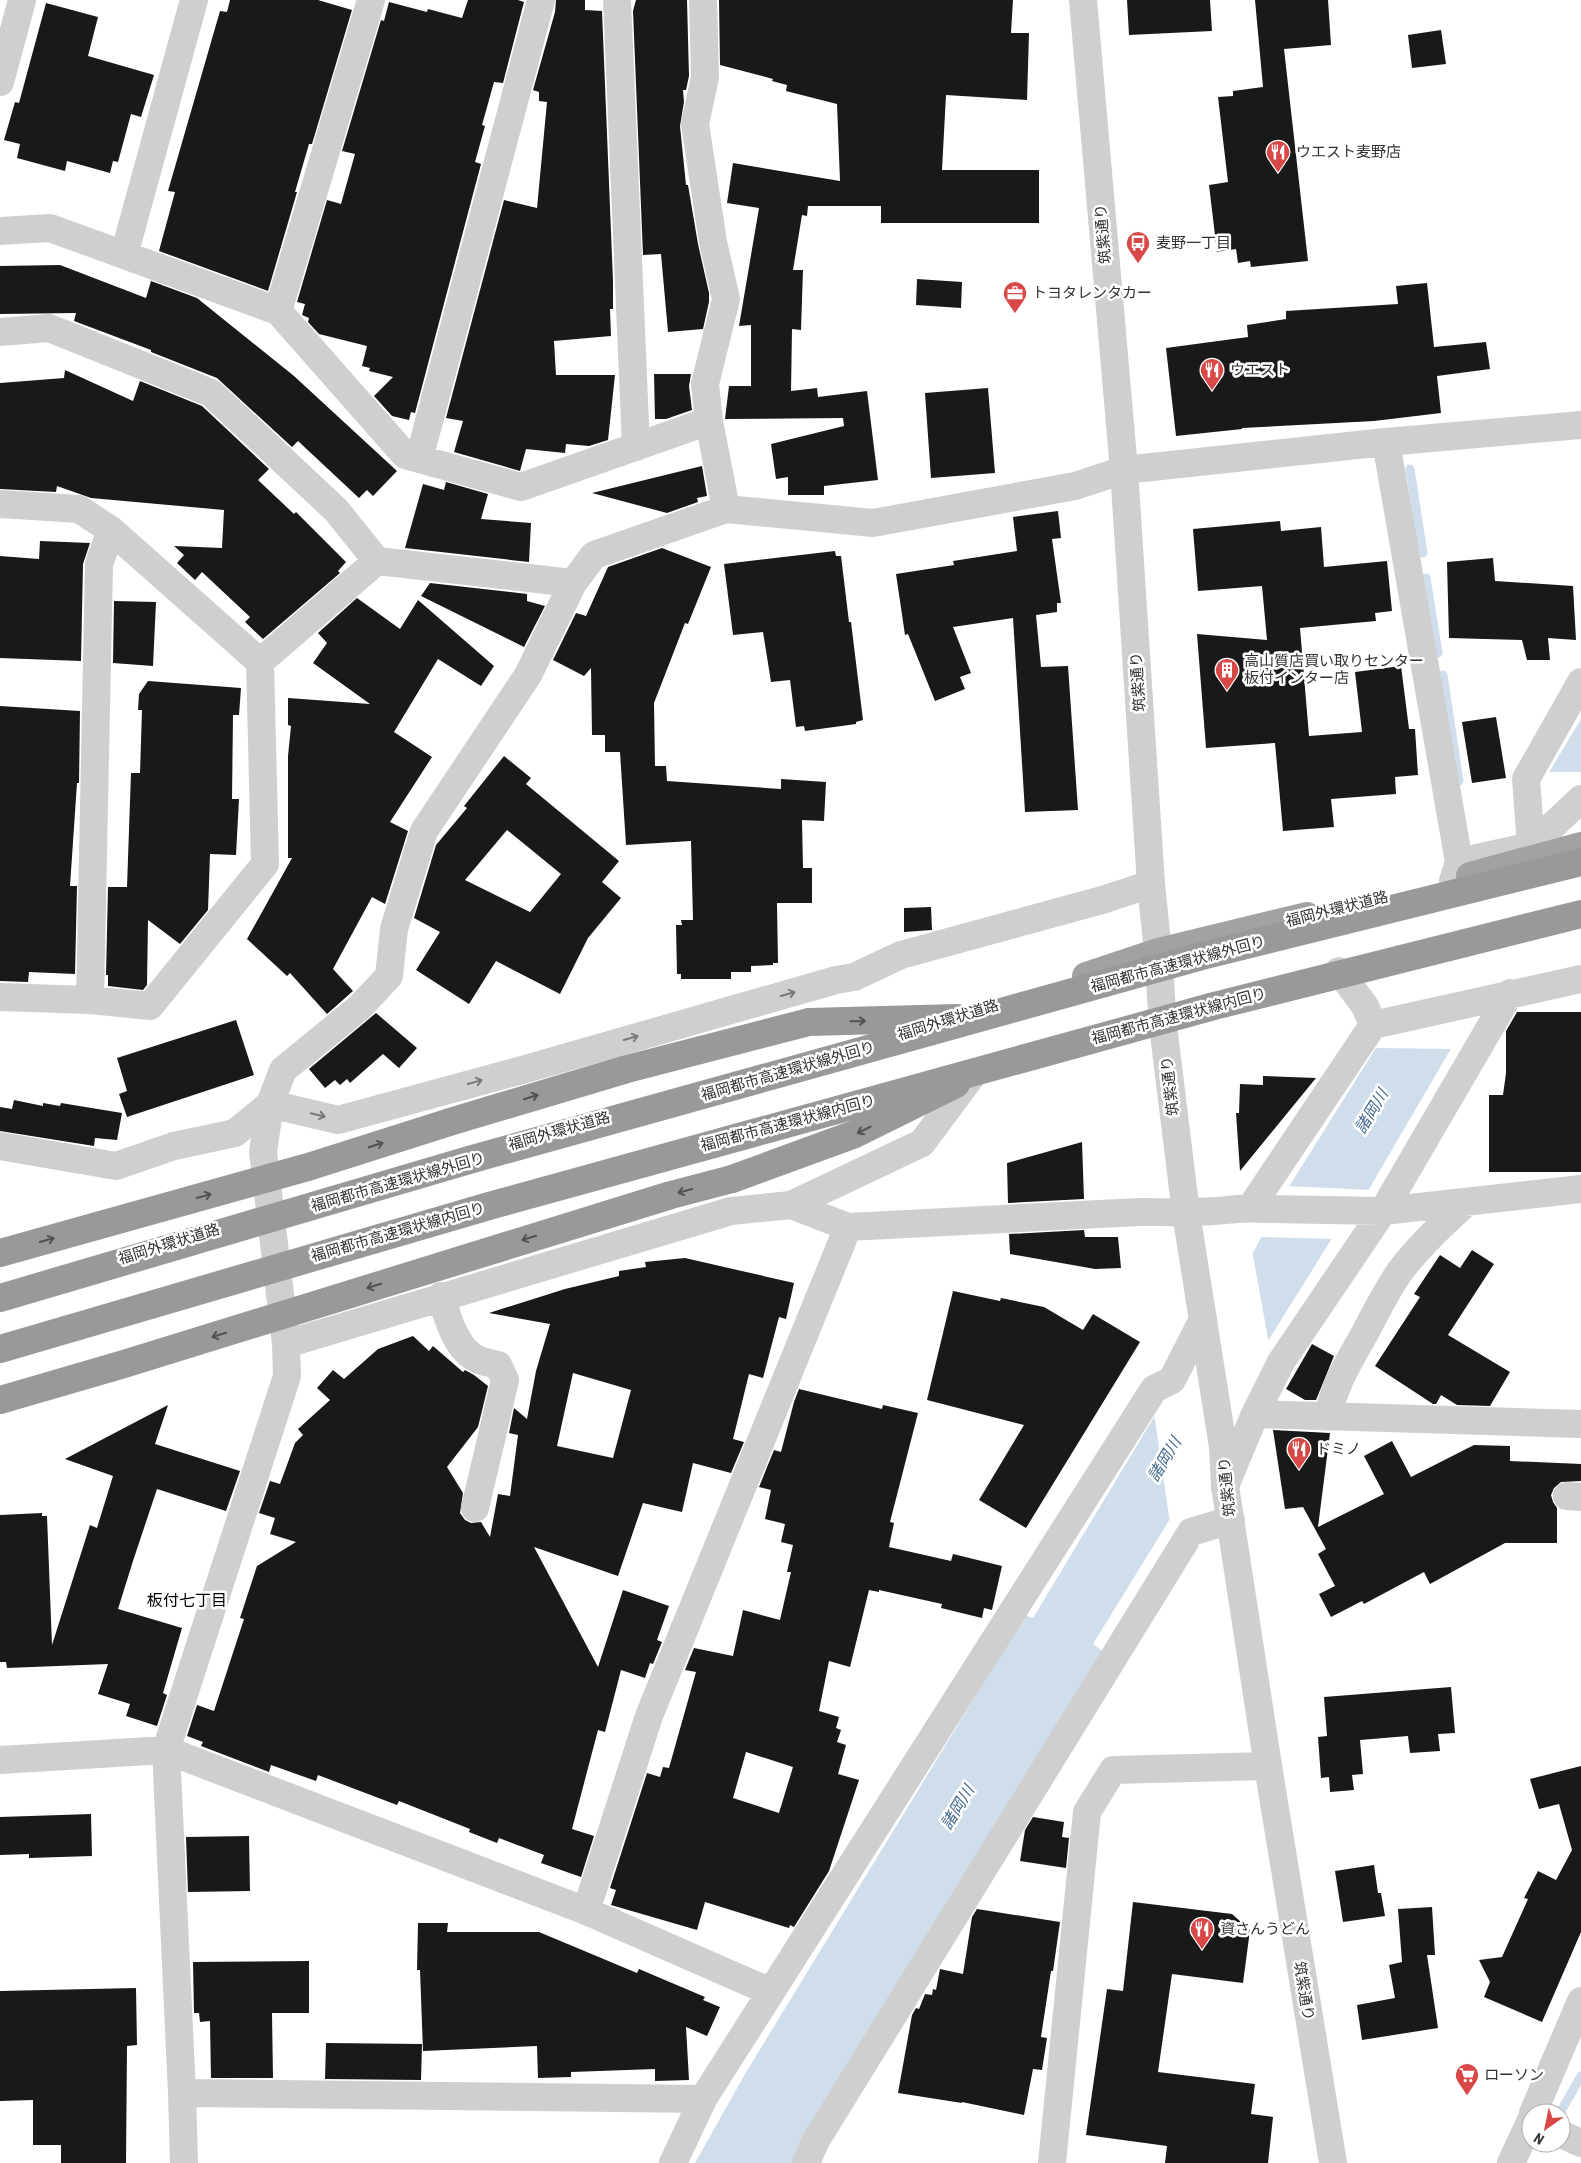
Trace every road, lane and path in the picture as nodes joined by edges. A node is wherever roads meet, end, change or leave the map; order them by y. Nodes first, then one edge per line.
1 (22, 0) edge
2 (194, 0) edge
3 (371, 0) edge
4 (541, 0) edge
5 (617, 0) edge
6 (703, 0) edge
7 (1083, 0) edge
8 (0, 79) edge
9 (0, 231) edge
10 (124, 255) junction
11 (278, 311) junction
12 (0, 332) edge
13 (709, 421) junction
14 (1581, 425) edge
15 (1386, 442) junction
16 (636, 446) junction
17 (419, 459) junction
18 (1124, 470) junction
19 (0, 504) edge
20 (726, 509) junction
21 (111, 530) junction
22 (377, 561) junction
23 (573, 583) junction
24 (260, 662) junction
25 (1581, 682) edge
26 (1581, 799) edge
27 (1531, 846) junction
28 (1581, 846) edge
29 (1581, 862) edge
30 (1456, 872) junction
31 (1151, 884) junction
32 (1581, 916) edge
33 (1158, 952) junction
34 (1339, 971) junction
35 (1581, 979) edge
36 (1510, 993) junction
37 (0, 997) edge
38 (90, 1000) junction
39 (957, 1018) junction
40 (1372, 1025) junction
41 (1163, 1026) junction
42 (971, 1077) junction
43 (270, 1104) junction
44 (0, 1146) edge
45 (1581, 1189) edge
46 (1467, 1202) junction
47 (791, 1205) junction
48 (1258, 1208) junction
49 (1382, 1212) junction
50 (270, 1213) junction
51 (1186, 1213) junction
52 (848, 1227) junction
53 (0, 1253) edge
54 (277, 1278) junction
55 (0, 1294) edge
56 (441, 1296) junction
57 (0, 1298) edge
58 (1203, 1320) junction
59 (286, 1344) junction
60 (0, 1349) edge
61 (0, 1362) edge
62 (124, 1364) junction
63 (0, 1400) edge
64 (0, 1414) edge
65 (1255, 1414) junction
66 (1328, 1417) junction
67 (1581, 1424) edge
68 (1225, 1486) junction
69 (475, 1508) dead end
70 (1231, 1520) junction
71 (166, 1750) junction
72 (0, 1760) edge
73 (1268, 1766) junction
74 (586, 1911) junction
75 (771, 1992) junction
76 (1581, 2001) edge
77 (182, 2093) junction
78 (703, 2099) junction
79 (1537, 2103) edge
80 (1521, 2140) edge
81 (184, 2163) edge
82 (673, 2163) edge
83 (806, 2163) edge
84 (1052, 2163) edge
85 (1333, 2163) edge
86 (1511, 2163) edge

1 - 8 street
2 - 10 street
3 - 11 street
4 - 17 street
5 - 16 street
6 - 13 street
7 - 18 street, 筑紫通り
9 - 10 street
10 - 11 street
11 - 17 street
12 - 22 street
13 - 16 street
13 - 20 street
14 - 15 street
15 - 18 street
15 - 30 street
16 - 17 street
18 - 20 street
18 - 31 street, 筑紫通り
19 - 21 street
20 - 23 street
21 - 24 street
21 - 38 street
22 - 23 street
22 - 24 street
23 - 43 street
24 - 38 street
25 - 27 street
26 - 27 street
27 - 30 street
28 - 30 highway, 福岡外環状道路
29 - 57 highway, 福岡都市高速環状線外回り, bridge
30 - 33 highway, 福岡外環状道路
31 - 33 street, 筑紫通り
43 -> 31 street
32 - 34 highway
32 - 60 highway, 福岡都市高速環状線内回り, bridge
33 - 39 highway, 福岡外環状道路
33 - 41 street, 筑紫通り
34 - 40 street
34 - 41 highway
35 - 36 street
36 - 40 street
36 - 49 street
37 - 38 street
39 - 50 highway, 福岡外環状道路
53 -> 39 highway, bridge
40 - 48 street
41 - 42 highway
41 - 51 street, 筑紫通り
42 - 47 street
42 - 54 highway
42 -> 62 highway, bridge
43 - 44 street
43 - 50 street
45 - 46 street
46 - 49 street
46 - 66 street
47 - 52 street
47 - 56 street
48 - 49 street
48 - 51 street
49 - 65 street
50 - 54 street
50 - 55 highway, 福岡外環状道路
51 - 52 street
51 - 58 street, 筑紫通り
52 - 74 street
54 - 59 street
54 - 61 highway
56 - 59 street
56 - 69 street
58 - 68 street, 筑紫通り
58 - 75 street
59 - 71 street
62 - 63 highway, bridge
62 - 64 highway, bridge
65 - 66 street
65 - 68 street
66 - 67 street
68 - 70 street, 筑紫通り
70 - 73 street, 筑紫通り
70 - 83 street
71 - 72 street
71 - 74 street
71 - 77 street
73 - 84 street
73 - 85 street, 筑紫通り
74 - 75 street
75 - 78 street
76 - 79 street
77 - 78 street
77 - 81 street
78 - 82 street
80 - 86 street

